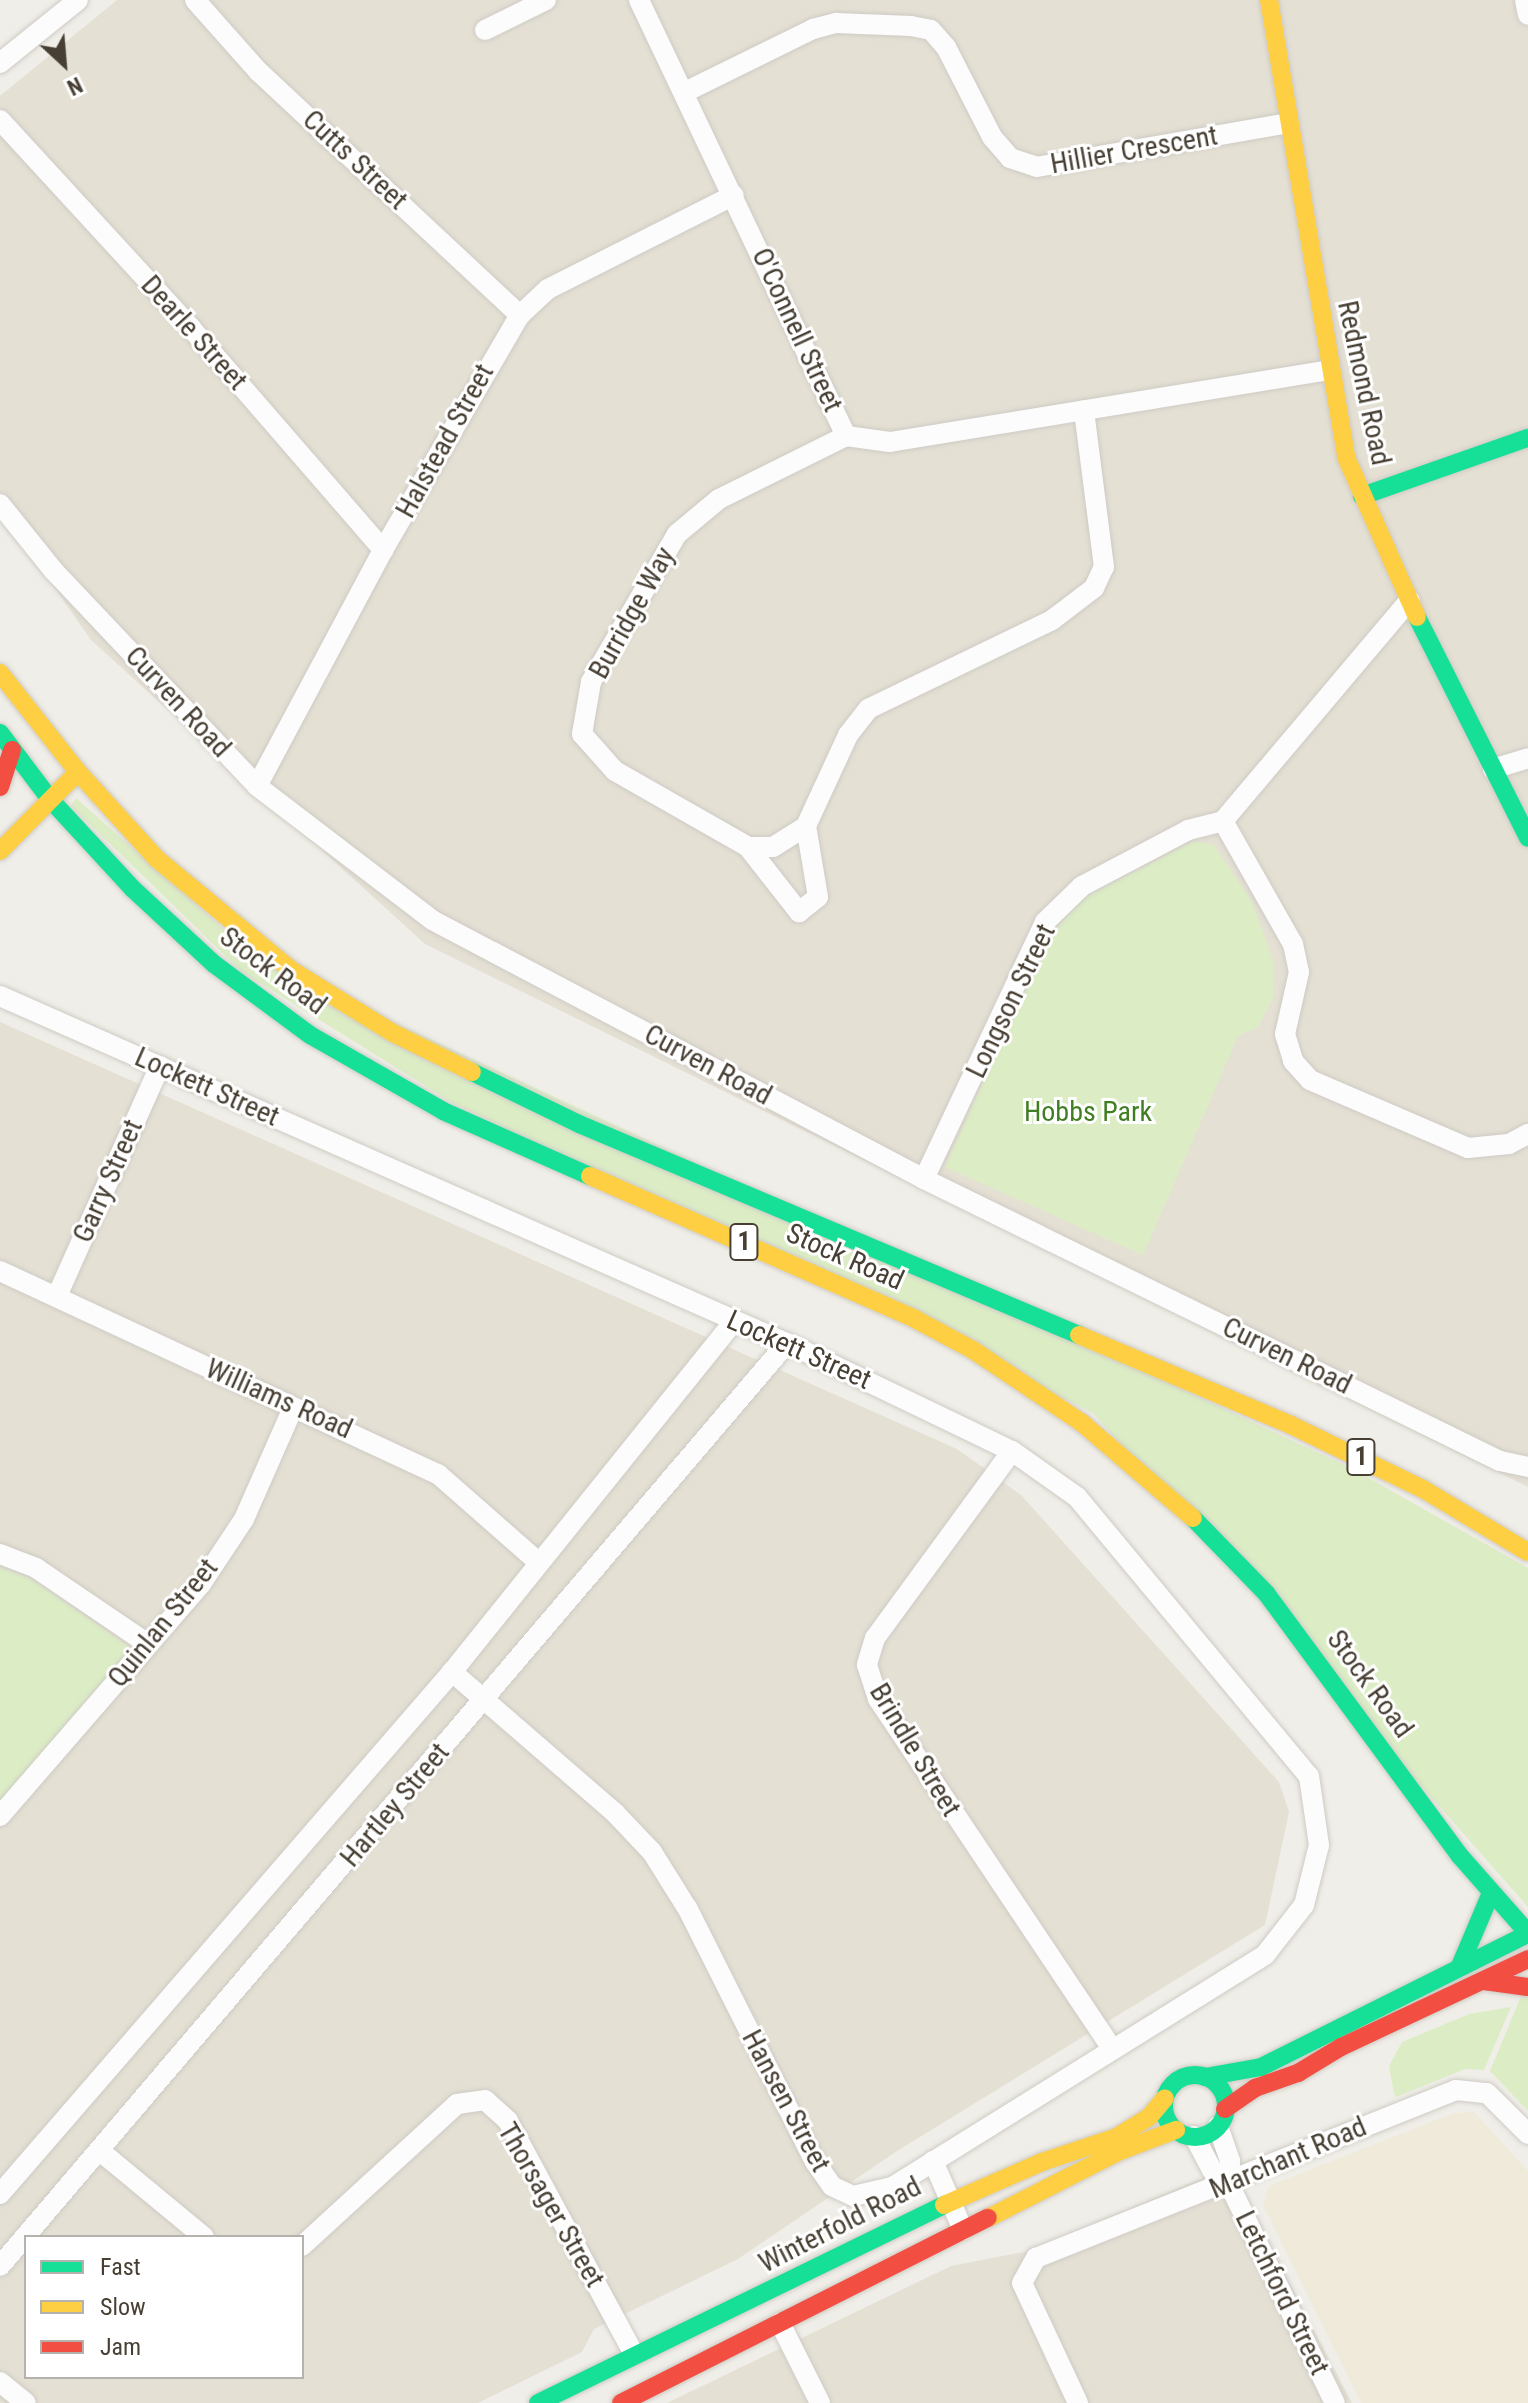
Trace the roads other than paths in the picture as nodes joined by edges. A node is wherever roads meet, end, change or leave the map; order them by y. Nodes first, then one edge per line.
1 (78, 0) edge
2 (195, 0) edge
3 (546, 0) edge
4 (639, 0) edge
5 (1269, 0) edge
6 (1525, 0) edge
7 (1528, 15) edge
8 (485, 30) dead end
9 (0, 63) edge
10 (685, 92) junction
11 (0, 120) edge
12 (1288, 123) junction
13 (734, 195) junction
14 (520, 315) junction
15 (1328, 370) junction
16 (1084, 410) junction
17 (846, 436) junction
18 (1528, 438) edge
19 (1362, 496) junction
20 (0, 504) edge
21 (383, 550) junction
22 (1410, 600) junction
23 (0, 673) edge
24 (0, 733) edge
25 (12, 750) junction
26 (65, 757) junction
27 (1528, 758) edge
28 (1493, 769) junction
29 (78, 772) junction
30 (257, 786) junction
31 (0, 787) edge
32 (43, 790) junction
33 (10, 812) edge
34 (1223, 821) junction
35 (806, 826) junction
36 (1528, 838) edge
37 (748, 847) junction
38 (0, 851) edge
39 (0, 996) edge
40 (160, 1066) junction
41 (1528, 1134) edge
42 (924, 1179) junction
43 (0, 1271) edge
44 (57, 1296) junction
45 (734, 1321) junction
46 (787, 1343) junction
47 (293, 1408) junction
48 (1012, 1451) junction
49 (1528, 1467) edge
50 (1528, 1552) edge
51 (0, 1554) edge
52 (537, 1561) junction
53 (148, 1644) junction
54 (452, 1672) junction
55 (486, 1699) junction
56 (0, 1816) edge
57 (1491, 1893) junction
58 (1528, 1934) edge
59 (1265, 1955) joint
60 (1528, 1959) edge
61 (1460, 1966) junction
62 (1484, 1981) junction
63 (1528, 1987) edge
64 (1112, 2048) junction
65 (1205, 2077) junction
66 (1165, 2098) junction
67 (1222, 2118) junction
68 (1185, 2133) junction
69 (1528, 2134) edge
70 (100, 2151) junction
71 (933, 2161) junction
72 (1229, 2184) junction
73 (0, 2194) edge
74 (950, 2201) junction
75 (963, 2230) junction
76 (27, 2235) edge
77 (202, 2235) edge
78 (24, 2238) edge
79 (304, 2244) edge
80 (0, 2266) edge
81 (780, 2323) junction
82 (634, 2354) junction
83 (0, 2382) edge
84 (26, 2403) edge
85 (538, 2403) edge
86 (621, 2403) edge
87 (820, 2403) edge
88 (1078, 2403) edge
89 (1335, 2403) edge

1 - 9 street
2 - 14 street, Cutts Street
3 - 8 street
4 - 10 street, O'Connell Street
5 - 12 main road, Redmond Road
6 - 7 street
10 - 12 street, Hillier Crescent
10 - 13 street, O'Connell Street
11 - 21 street, Dearle Street
12 - 15 main road, Redmond Road
13 - 14 street, Halstead Street
13 - 17 street, O'Connell Street
14 - 21 street, Halstead Street
15 - 16 street, O'Connell Street
15 - 19 main road, Redmond Road
16 - 17 street, O'Connell Street
16 - 35 street
17 - 37 street, Burridge Way
18 - 19 main road
19 - 22 main road, Redmond Road
20 - 30 street, Curven Road
21 - 30 street, Halstead Street
22 - 28 main road, Redmond Road
22 - 34 street
23 - 26 main road, Stock Road / 1
24 - 25 main road, Stock Road / 1
25 - 31 main road
25 - 32 main road, Stock Road / 1
26 - 29 main road, Stock Road / 1
26 - 32 main road
27 - 28 street
28 - 36 main road, Redmond Road
29 - 32 main road
29 - 50 main road, Stock Road / 1
30 - 42 street, Curven Road
32 - 33 main road
32 - 38 main road
32 - 57 main road, Stock Road / 1
34 - 41 street
34 - 42 street, Longson Street
35 - 37 street
35 - 37 street, Burridge Way
39 - 40 street, Lockett Street
40 - 44 street, Garry Street
40 - 45 street, Lockett Street
42 - 49 street, Curven Road
43 - 44 street, Williams Road
44 - 47 street, Williams Road
45 - 46 street, Lockett Street
45 - 52 street, Hartley Street
46 - 48 street, Lockett Street
46 - 55 street, Hartley Street
47 - 52 street, Williams Road
47 - 53 street, Quinlan Street
48 - 59 street, Lockett Street
48 - 64 street, Brindle Street
51 - 53 street
52 - 54 street, Hartley Street
53 - 56 street, Quinlan Street
54 - 55 street, Hansen Street
54 - 73 street, Hartley Street
55 - 70 street, Hartley Street
55 - 71 street, Hansen Street
57 - 58 main road, Stock Road / 1
57 - 61 main road
58 - 61 main road
59 - 64 street, Hansen Street
60 - 62 main road
61 - 65 main road
62 - 63 main road
62 - 67 main road
64 - 71 street, Hansen Street
65 - 66 main road
65 - 67 main road
66 - 68 main road
66 - 74 main road, Winterfold Road
67 - 68 main road
67 - 72 street, Letchford Street
68 - 72 street, Letchford Street
68 - 75 main road
69 - 72 street, Marchant Road
70 - 76 street, Hartley Street
70 - 77 street
71 - 74 street
72 - 88 street, Marchant Road
72 - 89 street, Letchford Street
74 - 75 street
74 - 82 main road, Winterfold Road
75 - 81 main road
78 - 80 street, Hartley Street
79 - 82 street, Thorsager Street
81 - 86 main road
81 - 87 street
82 - 85 main road, Winterfold Road
83 - 84 street

